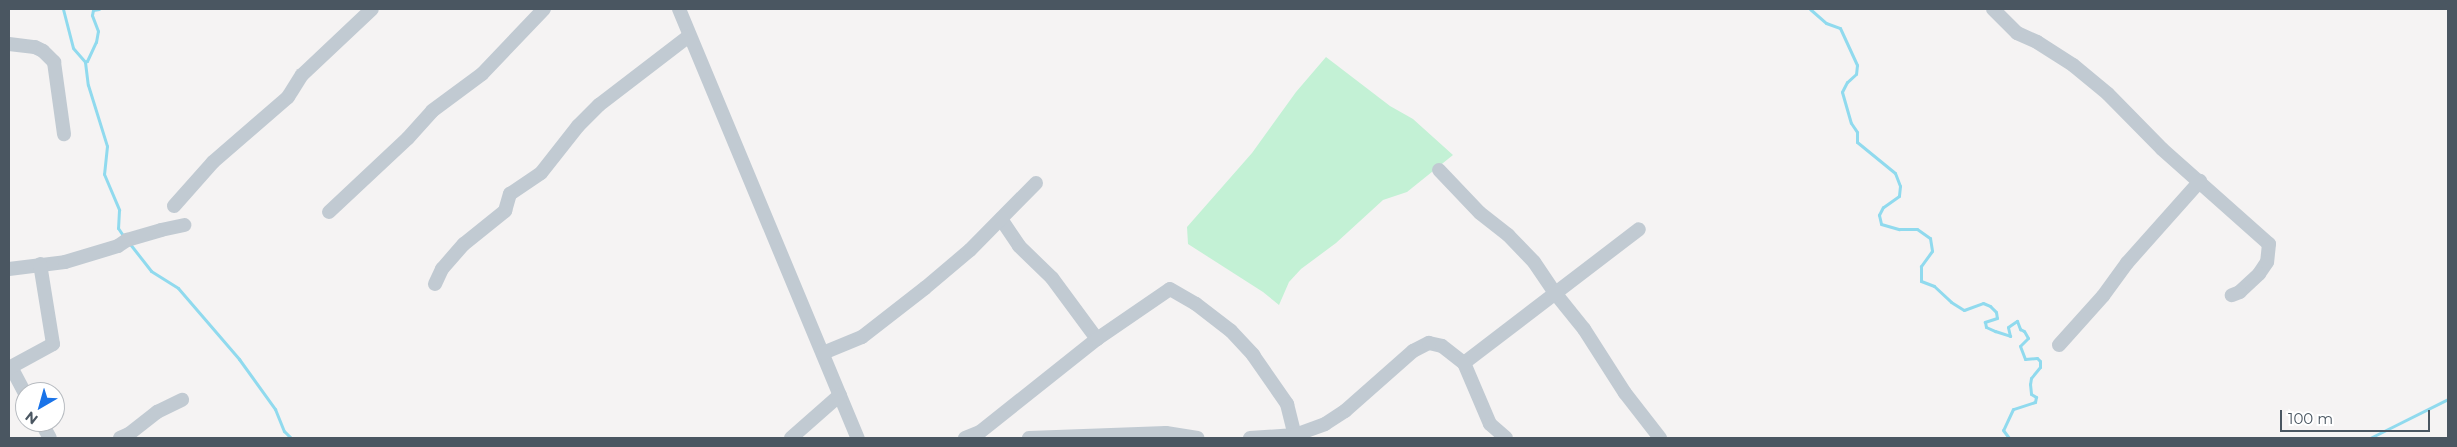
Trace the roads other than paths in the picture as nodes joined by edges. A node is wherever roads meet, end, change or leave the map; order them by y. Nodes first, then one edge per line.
1 (372, 9) edge
2 (544, 9) edge
3 (679, 9) edge
4 (1993, 9) edge
5 (689, 36) junction
6 (9, 44) edge
7 (64, 134) dead end
8 (1439, 170) dead end
9 (2200, 181) junction
10 (1036, 182) dead end
11 (174, 206) dead end
12 (329, 212) dead end
13 (1001, 219) junction
14 (184, 225) dead end
15 (1639, 229) dead end
16 (40, 264) junction
17 (9, 269) edge
18 (436, 284) dead end
19 (1555, 293) junction
20 (2232, 295) dead end
21 (1097, 339) junction
22 (2059, 345) dead end
23 (823, 353) junction
24 (1464, 363) junction
25 (10, 367) edge
26 (19, 382) edge
27 (840, 395) junction
28 (182, 400) dead end
29 (982, 435) edge
30 (1295, 436) junction
31 (1107, 437) edge
32 (120, 438) edge
33 (791, 438) edge
34 (858, 438) edge
35 (965, 438) edge
36 (1029, 438) edge
37 (1198, 438) edge
38 (1250, 438) edge
39 (1506, 438) edge
40 (1660, 438) edge

1 - 11 street
2 - 12 street
3 - 5 street
4 - 9 street
5 - 18 street
5 - 23 street
6 - 7 street
8 - 19 street
9 - 20 street
9 - 22 street
10 - 13 street
13 - 21 street
13 - 23 street
14 - 16 street
15 - 19 street
16 - 17 street
16 - 25 street
19 - 24 street
19 - 40 street
21 - 29 street
21 - 30 street
23 - 27 street
24 - 30 street
24 - 39 street
25 - 26 street
27 - 33 street
27 - 34 street
28 - 32 street
29 - 35 street
30 - 38 street
31 - 36 street
31 - 37 street

